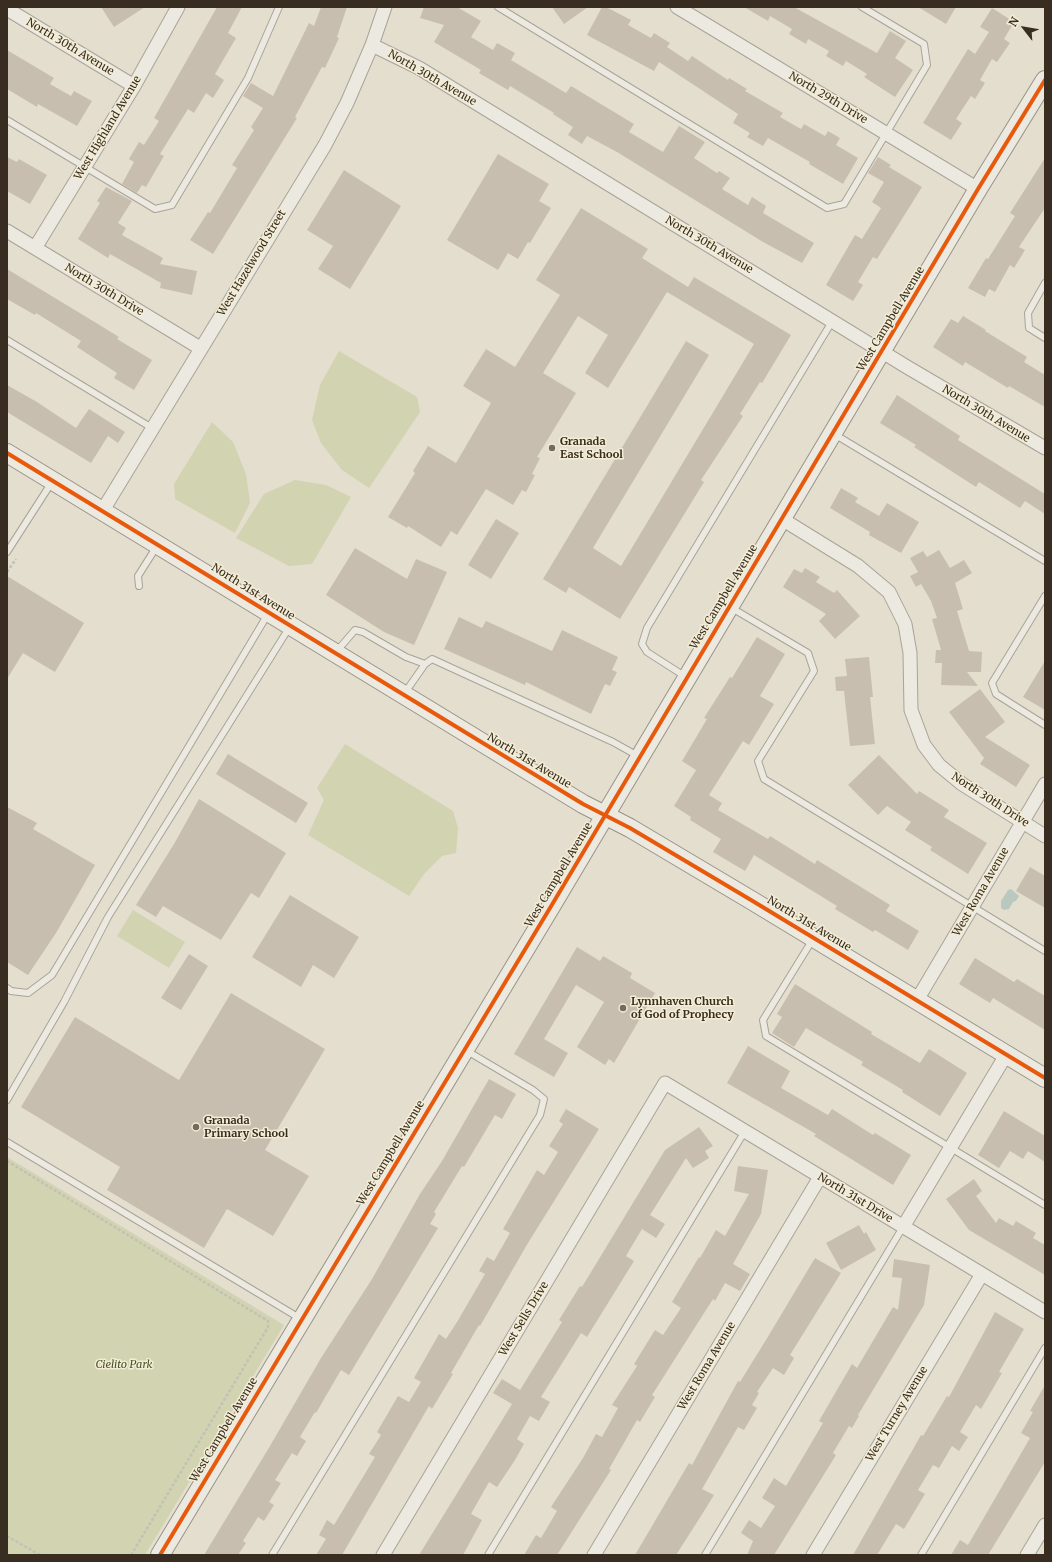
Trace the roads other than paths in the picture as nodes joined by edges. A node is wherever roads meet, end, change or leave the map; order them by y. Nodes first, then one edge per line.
1 (178, 7) edge
2 (279, 7) edge
3 (385, 7) edge
4 (498, 7) edge
5 (678, 7) edge
6 (862, 7) edge
7 (7, 8) edge
8 (372, 45) junction
9 (1045, 80) edge
10 (134, 86) junction
11 (7, 120) edge
12 (886, 133) junction
13 (85, 167) junction
14 (978, 189) junction
15 (7, 231) edge
16 (35, 248) junction
17 (1045, 283) edge
18 (833, 320) junction
19 (1045, 338) edge
20 (7, 340) edge
21 (200, 348) junction
22 (882, 351) junction
23 (152, 428) junction
24 (833, 433) junction
25 (1045, 448) edge
26 (7, 453) edge
27 (53, 481) junction
28 (103, 510) junction
29 (782, 519) junction
30 (158, 544) junction
31 (7, 552) edge
32 (1045, 561) edge
33 (139, 586) dead end
34 (1045, 596) edge
35 (729, 606) junction
36 (269, 613) junction
37 (290, 626) junction
38 (336, 653) junction
39 (424, 664) junction
40 (687, 678) junction
41 (403, 695) junction
42 (1045, 725) edge
43 (639, 757) junction
44 (1045, 784) edge
45 (604, 815) junction
46 (1022, 822) junction
47 (1045, 836) edge
48 (972, 907) junction
49 (814, 938) junction
50 (1045, 951) edge
51 (9, 990) edge
52 (7, 998) edge
53 (917, 1000) junction
54 (464, 1050) junction
55 (1006, 1055) junction
56 (1045, 1078) edge
57 (666, 1083) joint
58 (7, 1100) edge
59 (745, 1131) junction
60 (7, 1142) edge
61 (951, 1148) junction
62 (820, 1177) junction
63 (1045, 1206) edge
64 (903, 1227) junction
65 (982, 1274) junction
66 (1045, 1312) edge
67 (301, 1319) junction
68 (1045, 1348) edge
69 (1045, 1525) edge
70 (160, 1555) edge
71 (272, 1555) edge
72 (383, 1555) edge
73 (488, 1555) edge
74 (594, 1555) edge
75 (705, 1555) edge
76 (813, 1555) edge
77 (921, 1555) edge
78 (1027, 1555) edge

1 - 10 street, West Highland Avenue
2 - 13 lane
3 - 8 street, West Hazelwood Street
4 - 12 lane
5 - 12 street, North 29th Drive
6 - 12 lane
7 - 10 street, North 30th Avenue
8 - 18 street, North 30th Avenue
8 - 21 street, West Hazelwood Street
9 - 14 street, West Campbell Avenue
10 - 13 street, West Highland Avenue
11 - 13 lane
12 - 14 street, North 29th Drive
13 - 16 street, West Highland Avenue
14 - 22 street, West Campbell Avenue
15 - 16 street, North 30th Drive
16 - 21 street, North 30th Drive
17 - 19 lane
18 - 22 street, North 30th Avenue
18 - 40 lane
20 - 23 lane
21 - 23 street, West Hazelwood Street
22 - 24 street, West Campbell Avenue
22 - 25 street, North 30th Avenue
23 - 28 street, West Hazelwood Street
24 - 29 street, West Campbell Avenue
24 - 32 lane
26 - 27 street, North 31st Avenue
27 - 28 street, North 31st Avenue
27 - 31 lane
28 - 30 street, North 31st Avenue
29 - 35 street, West Campbell Avenue
29 - 46 street, North 30th Drive
30 - 33 lane
30 - 36 street, North 31st Avenue
34 - 42 lane
35 - 40 street, West Campbell Avenue
35 - 48 lane
36 - 37 street, North 31st Avenue
36 - 51 lane
37 - 38 street, North 31st Avenue
37 - 58 lane
38 - 39 lane
38 - 41 street, North 31st Avenue
39 - 41 lane
39 - 43 lane
40 - 43 street, West Campbell Avenue
41 - 45 street, North 31st Avenue
43 - 45 street, West Campbell Avenue
44 - 46 street, West Roma Avenue
45 - 49 street, North 31st Avenue
45 - 54 street, West Campbell Avenue
46 - 47 street, North 30th Drive
46 - 48 street, West Roma Avenue
48 - 50 lane
48 - 53 street, West Roma Avenue
49 - 53 street, North 31st Avenue
49 - 61 lane
51 - 52 lane
53 - 55 street, North 31st Avenue
54 - 67 street, West Campbell Avenue
54 - 71 lane
55 - 56 street, North 31st Avenue
55 - 61 street
57 - 59 street, North 31st Drive
57 - 72 street, West Sells Drive
59 - 62 street, North 31st Drive
59 - 73 lane
60 - 67 lane
61 - 63 lane
61 - 64 street
62 - 64 street, North 31st Drive
62 - 74 street, West Roma Avenue
64 - 65 street, North 31st Drive
64 - 75 lane
65 - 66 street, North 31st Drive
65 - 76 street, West Turney Avenue
67 - 70 street, West Campbell Avenue
68 - 77 lane
69 - 78 street

